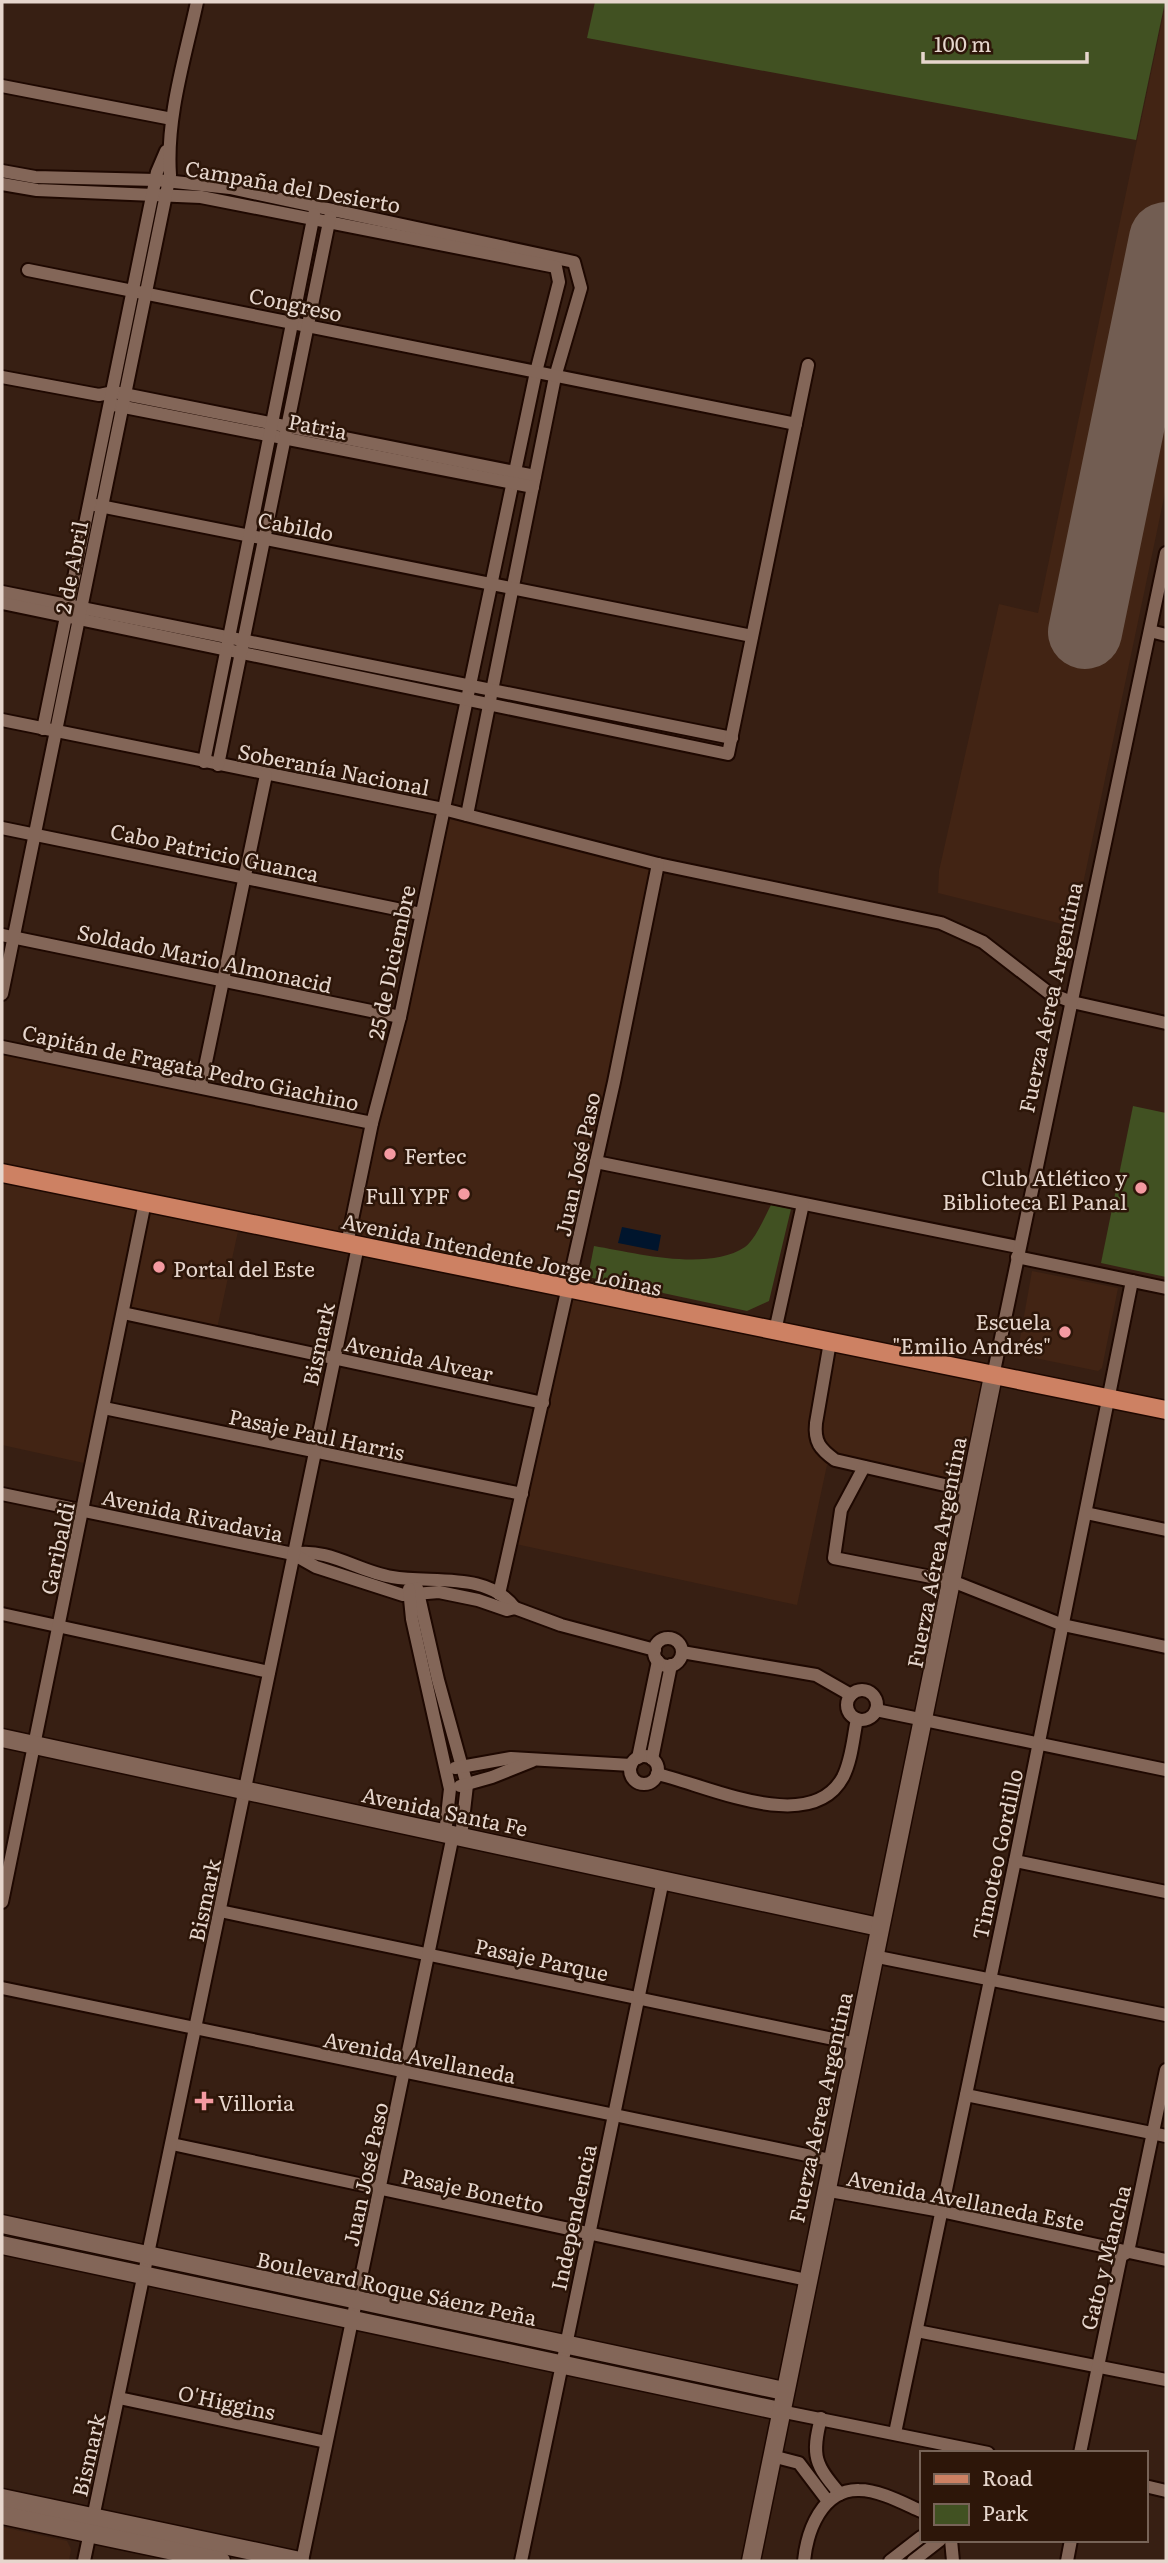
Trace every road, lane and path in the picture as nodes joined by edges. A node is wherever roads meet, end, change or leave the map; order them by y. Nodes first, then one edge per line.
1 (195, 2) edge
2 (2, 86) edge
3 (172, 119) junction
4 (2, 171) edge
5 (2, 184) edge
6 (161, 187) junction
7 (314, 213) junction
8 (330, 216) junction
9 (556, 267) joint
10 (29, 270) dead end
11 (141, 291) junction
12 (293, 322) junction
13 (307, 325) junction
14 (808, 365) dead end
15 (536, 372) junction
16 (2, 377) edge
17 (555, 377) junction
18 (118, 399) junction
19 (796, 424) junction
20 (271, 430) junction
21 (286, 433) junction
22 (515, 477) junction
23 (534, 482) junction
24 (96, 505) junction
25 (250, 535) junction
26 (264, 538) junction
27 (1166, 553) edge
28 (494, 583) junction
29 (513, 588) junction
30 (2, 592) edge
31 (2, 603) edge
32 (74, 612) junction
33 (1150, 631) junction
34 (1166, 635) edge
35 (752, 636) junction
36 (228, 643) junction
37 (242, 646) junction
38 (470, 686) junction
39 (492, 688) junction
40 (467, 700) junction
41 (489, 705) junction
42 (2, 720) edge
43 (49, 730) junction
44 (732, 738) junction
45 (204, 762) junction
46 (218, 765) junction
47 (266, 775) junction
48 (443, 809) junction
49 (467, 815) junction
50 (2, 828) edge
51 (36, 834) junction
52 (658, 864) junction
53 (243, 876) junction
54 (421, 914) junction
55 (8, 936) edge
56 (222, 980) junction
57 (2, 994) edge
58 (1072, 1002) junction
59 (400, 1017) junction
60 (1166, 1023) edge
61 (2, 1047) edge
62 (201, 1086) junction
63 (372, 1123) junction
64 (596, 1162) junction
65 (2, 1173) edge
66 (145, 1202) junction
67 (803, 1204) junction
68 (352, 1245) junction
69 (1017, 1252) junction
70 (1132, 1282) junction
71 (1166, 1289) edge
72 (567, 1291) junction
73 (123, 1313) junction
74 (775, 1331) junction
75 (830, 1342) junction
76 (334, 1359) junction
77 (993, 1376) junction
78 (1109, 1399) junction
79 (543, 1403) junction
80 (104, 1408) junction
81 (1166, 1410) edge
82 (314, 1452) junction
83 (864, 1467) junction
84 (971, 1491) junction
85 (2, 1493) edge
86 (522, 1494) junction
87 (84, 1511) junction
88 (1086, 1513) junction
89 (1166, 1530) edge
90 (293, 1554) junction
91 (411, 1578) junction
92 (952, 1581) junction
93 (414, 1594) junction
94 (499, 1594) junction
95 (515, 1608) junction
96 (2, 1614) edge
97 (1063, 1625) junction
98 (59, 1626) junction
99 (1166, 1647) edge
100 (682, 1652) junction
101 (661, 1659) junction
102 (269, 1672) junction
103 (851, 1695) junction
104 (876, 1710) junction
105 (856, 1719) junction
106 (924, 1720) junction
107 (2, 1738) edge
108 (34, 1745) junction
109 (1039, 1745) junction
110 (652, 1759) junction
111 (532, 1761) junction
112 (634, 1762) junction
113 (462, 1766) junction
114 (447, 1769) junction
115 (1166, 1770) edge
116 (657, 1774) junction
117 (467, 1785) junction
118 (450, 1787) junction
119 (245, 1790) junction
120 (453, 1835) junction
121 (1015, 1861) junction
122 (6, 1862) edge
123 (663, 1880) junction
124 (1166, 1892) edge
125 (2, 1902) edge
126 (220, 1911) junction
127 (878, 1927) junction
128 (428, 1954) junction
129 (873, 1955) junction
130 (989, 1978) junction
131 (2, 1987) edge
132 (638, 1997) junction
133 (1166, 2015) edge
134 (195, 2029) junction
135 (857, 2044) junction
136 (1166, 2070) edge
137 (405, 2073) junction
138 (966, 2095) junction
139 (614, 2114) junction
140 (1160, 2135) edge
141 (172, 2144) junction
142 (831, 2160) junction
143 (380, 2190) junction
144 (942, 2211) junction
145 (2, 2224) edge
146 (588, 2233) junction
147 (2, 2245) edge
148 (1128, 2252) junction
149 (149, 2257) junction
150 (1166, 2260) edge
151 (145, 2275) junction
152 (807, 2280) junction
153 (358, 2302) junction
154 (353, 2320) junction
155 (917, 2331) junction
156 (565, 2346) junction
157 (562, 2364) junction
158 (1097, 2366) junction
159 (1166, 2380) edge
160 (784, 2391) junction
161 (119, 2398) junction
162 (780, 2412) junction
163 (821, 2418) junction
164 (895, 2433) junction
165 (326, 2442) junction
166 (979, 2451) edge
167 (1080, 2451) edge
168 (772, 2456) junction
169 (1147, 2486) edge
170 (1166, 2491) edge
171 (840, 2494) junction
172 (2, 2498) edge
173 (827, 2500) junction
174 (920, 2511) edge
175 (2, 2515) edge
176 (91, 2525) junction
177 (920, 2538) edge
178 (937, 2542) edge
179 (951, 2542) edge
180 (1071, 2542) edge
181 (84, 2561) edge
182 (221, 2561) edge
183 (301, 2561) edge
184 (522, 2561) edge
185 (751, 2561) edge
186 (804, 2561) edge
187 (890, 2561) edge
188 (913, 2561) edge
189 (953, 2561) edge
190 (1067, 2561) edge

1 - 3 street, 2 de Abril
2 - 3 street
3 - 6 street, 2 de Abril
4 - 6 street, Campaña del Desierto
5 - 6 street, Campaña del Desierto
6 - 7 street, Campaña del Desierto
6 - 11 street, 2 de Abril
7 - 8 street, Campaña del Desierto
7 - 12 street
8 - 9 street, Campaña del Desierto
8 - 13 street
8 - 17 street, Campaña del Desierto
9 - 15 street, 25 de Diciembre
10 - 11 street, Congreso
11 - 12 street, Congreso
11 - 18 street, 2 de Abril
12 - 13 street, Congreso
12 - 20 street
13 - 15 street, Congreso
13 - 21 street
14 - 19 street
15 - 17 street, Congreso
15 - 22 street, 25 de Diciembre
16 - 18 street, Patria
17 - 19 street, Congreso
17 - 23 street
18 - 20 street, Patria
18 - 24 street, 2 de Abril
19 - 35 street
20 - 21 street, Patria
20 - 25 street
21 - 22 street, Patria
21 - 26 street
22 - 23 street, Patria
22 - 28 street, 25 de Diciembre
23 - 29 street
24 - 25 street, Cabildo
24 - 32 street, 2 de Abril
25 - 26 street, Cabildo
25 - 36 street
26 - 28 street, Cabildo
26 - 37 street
27 - 33 street, Fuerza Aérea Argentina
28 - 29 street, Cabildo
28 - 38 street, 25 de Diciembre
29 - 35 street, Cabildo
29 - 39 street
30 - 32 street
31 - 32 street
32 - 36 street
32 - 43 street, 2 de Abril
33 - 34 street
33 - 58 street, Fuerza Aérea Argentina
35 - 44 street
36 - 37 street
36 - 45 street
37 - 38 street
37 - 40 street
37 - 46 street
38 - 39 street
38 - 40 street, 25 de Diciembre
39 - 41 street
39 - 44 street
40 - 41 street
40 - 48 street, 25 de Diciembre
41 - 44 street
41 - 49 street
42 - 43 street, Soberanía Nacional
43 - 45 street, Soberanía Nacional
43 - 51 street, 2 de Abril
45 - 46 street, Soberanía Nacional
46 - 47 street, Soberanía Nacional
47 - 48 street, Soberanía Nacional
47 - 53 street
48 - 49 street, Soberanía Nacional
48 - 54 street, 25 de Diciembre
49 - 52 street, Soberanía Nacional
50 - 51 street, Cabo Patricio Guanca
51 - 53 street, Cabo Patricio Guanca
51 - 55 street, 2 de Abril
52 - 58 street, Soberanía Nacional
52 - 64 street, Juan José Paso
53 - 54 street, Cabo Patricio Guanca
53 - 56 street
54 - 59 street, 25 de Diciembre
55 - 56 street, Soldado Mario Almonacid
55 - 57 street, 2 de Abril
56 - 59 street, Soldado Mario Almonacid
56 - 62 street
58 - 60 street, Soberanía Nacional
58 - 69 street, Fuerza Aérea Argentina
59 - 63 street, 25 de Diciembre
61 - 62 street, Capitán de Fragata Pedro Giachino
62 - 63 street, Capitán de Fragata Pedro Giachino
63 - 68 street, 25 de Diciembre
64 - 67 street
64 - 72 street, Juan José Paso
65 - 66 main road, Avenida Intendente Jorge Loinas
66 - 68 main road, Avenida Intendente Jorge Loinas
66 - 73 street, Garibaldi
67 - 69 street
67 - 74 street
68 - 72 main road, Avenida Intendente Jorge Loinas
68 - 76 street, Bismark
69 - 70 street
69 - 77 street, Fuerza Aérea Argentina
70 - 71 street
70 - 78 street, Timoteo Gordillo
72 - 74 main road, Avenida Intendente Jorge Loinas
72 - 79 street, Juan José Paso
73 - 76 street, Avenida Alvear
73 - 80 street, Garibaldi
74 - 75 main road, Avenida Intendente Jorge Loinas
75 - 77 main road, Avenida Intendente Jorge Loinas
75 - 83 street
76 - 79 street, Avenida Alvear
76 - 82 street, Bismark
77 - 78 main road, Avenida Intendente Jorge Loinas
77 - 84 street, Fuerza Aérea Argentina
78 - 81 main road, Avenida Intendente Jorge Loinas
78 - 88 street, Timoteo Gordillo
79 - 86 street, Juan José Paso
80 - 82 street, Pasaje Paul Harris
80 - 87 street, Garibaldi
82 - 86 street, Pasaje Paul Harris
82 - 90 street, Bismark
83 - 84 street
83 - 92 street
84 - 92 street, Fuerza Aérea Argentina
85 - 87 street, Avenida Rivadavia
86 - 94 street, Juan José Paso
87 - 90 street, Avenida Rivadavia
87 - 98 street, Garibaldi
88 - 89 street
88 - 97 street, Timoteo Gordillo
90 - 91 street, Avenida Rivadavia
90 - 93 street, Avenida Rivadavia
90 - 102 street, Bismark
91 - 93 street, Juan José Paso
91 - 94 street, Avenida Rivadavia
92 - 97 street
92 - 106 street, Fuerza Aérea Argentina
93 - 95 street, Avenida Rivadavia
93 - 113 street, Juan José Paso
93 - 114 street, Juan José Paso
94 - 95 street, Avenida Rivadavia
95 - 101 street, Avenida Rivadavia
96 - 98 street
97 - 99 street
97 - 109 street, Timoteo Gordillo
98 - 102 street
98 - 108 street, Garibaldi
100 - 101 street
100 - 101 street, Avenida Rivadavia
100 - 103 street, Avenida Rivadavia
101 - 110 street
101 - 112 street
102 - 119 street, Bismark
103 - 104 street, Avenida Rivadavia
103 - 105 street
104 - 105 street
104 - 106 street, Avenida Rivadavia
105 - 116 street
106 - 109 street, Avenida Rivadavia
106 - 127 street, Fuerza Aérea Argentina
107 - 108 street, Avenida Santa Fe
108 - 119 street, Avenida Santa Fe
108 - 122 street, Garibaldi
109 - 115 street, Avenida Rivadavia
109 - 121 street, Timoteo Gordillo
110 - 112 street
110 - 116 street
111 - 112 street
111 - 113 street
111 - 117 street
112 - 116 street
113 - 114 street
113 - 117 street, Juan José Paso
114 - 118 street, Juan José Paso
117 - 118 street
117 - 120 street, Juan José Paso
118 - 120 street, Juan José Paso
119 - 120 street, Avenida Santa Fe
119 - 126 street, Bismark
120 - 123 street, Avenida Santa Fe
120 - 128 street, Juan José Paso
121 - 124 street
121 - 130 street, Timoteo Gordillo
122 - 125 street, Garibaldi
123 - 127 street, Avenida Santa Fe
123 - 132 street, Independencia
126 - 128 street, Pasaje Parque
126 - 134 street, Bismark
127 - 129 street, Fuerza Aérea Argentina
128 - 132 street, Pasaje Parque
128 - 137 street, Juan José Paso
129 - 130 street
129 - 135 street, Fuerza Aérea Argentina
130 - 133 street
130 - 138 street, Timoteo Gordillo
131 - 134 street, Avenida Avellaneda
132 - 135 street, Pasaje Parque
132 - 139 street, Independencia
134 - 137 street, Avenida Avellaneda
134 - 141 street, Bismark
135 - 142 street, Fuerza Aérea Argentina
136 - 140 street, Gato y Mancha
137 - 139 street, Avenida Avellaneda
137 - 143 street, Juan José Paso
138 - 140 street
138 - 144 street, Timoteo Gordillo
139 - 142 street, Avenida Avellaneda
139 - 146 street, Independencia
140 - 148 street, Gato y Mancha
141 - 143 street, Pasaje Bonetto
141 - 149 street, Bismark
142 - 144 street, Avenida Avellaneda Este
142 - 152 street, Fuerza Aérea Argentina
143 - 146 street, Pasaje Bonetto
143 - 153 street, Juan José Paso
144 - 148 street, Avenida Avellaneda Este
144 - 155 street, Timoteo Gordillo
145 - 149 street, Boulevard Roque Sáenz Peña
146 - 152 street, Pasaje Bonetto
146 - 156 street, Independencia
147 - 151 street, Boulevard Roque Sáenz Peña
148 - 150 street, Avenida Avellaneda Este
148 - 158 street, Gato y Mancha
149 - 151 street, Bismark
149 - 153 street, Boulevard Roque Sáenz Peña
151 - 154 street, Boulevard Roque Sáenz Peña
151 - 161 street, Bismark
152 - 160 street, Fuerza Aérea Argentina
153 - 154 street, Juan José Paso
153 - 156 street, Boulevard Roque Sáenz Peña
154 - 157 street, Boulevard Roque Sáenz Peña
154 - 165 street, Juan José Paso
155 - 158 street
155 - 164 street, Timoteo Gordillo
156 - 157 street, Independencia
156 - 160 street, Boulevard Roque Sáenz Peña
157 - 162 street, Boulevard Roque Sáenz Peña
157 - 184 street, Independencia
158 - 159 street
158 - 167 street, Gato y Mancha
160 - 162 street, Fuerza Aérea Argentina
161 - 165 street, O'Higgins
161 - 176 street, Bismark
162 - 163 street
162 - 168 street, Fuerza Aérea Argentina
163 - 164 street
163 - 171 street
164 - 166 street
165 - 183 street, Juan José Paso
168 - 173 street
168 - 185 street, Fuerza Aérea Argentina
169 - 170 street
171 - 173 street
171 - 174 street
172 - 176 street
173 - 186 street
175 - 176 street
176 - 181 street, Bismark
176 - 182 street
176 - 183 street
177 - 187 street
178 - 188 street
179 - 189 street
180 - 190 street

